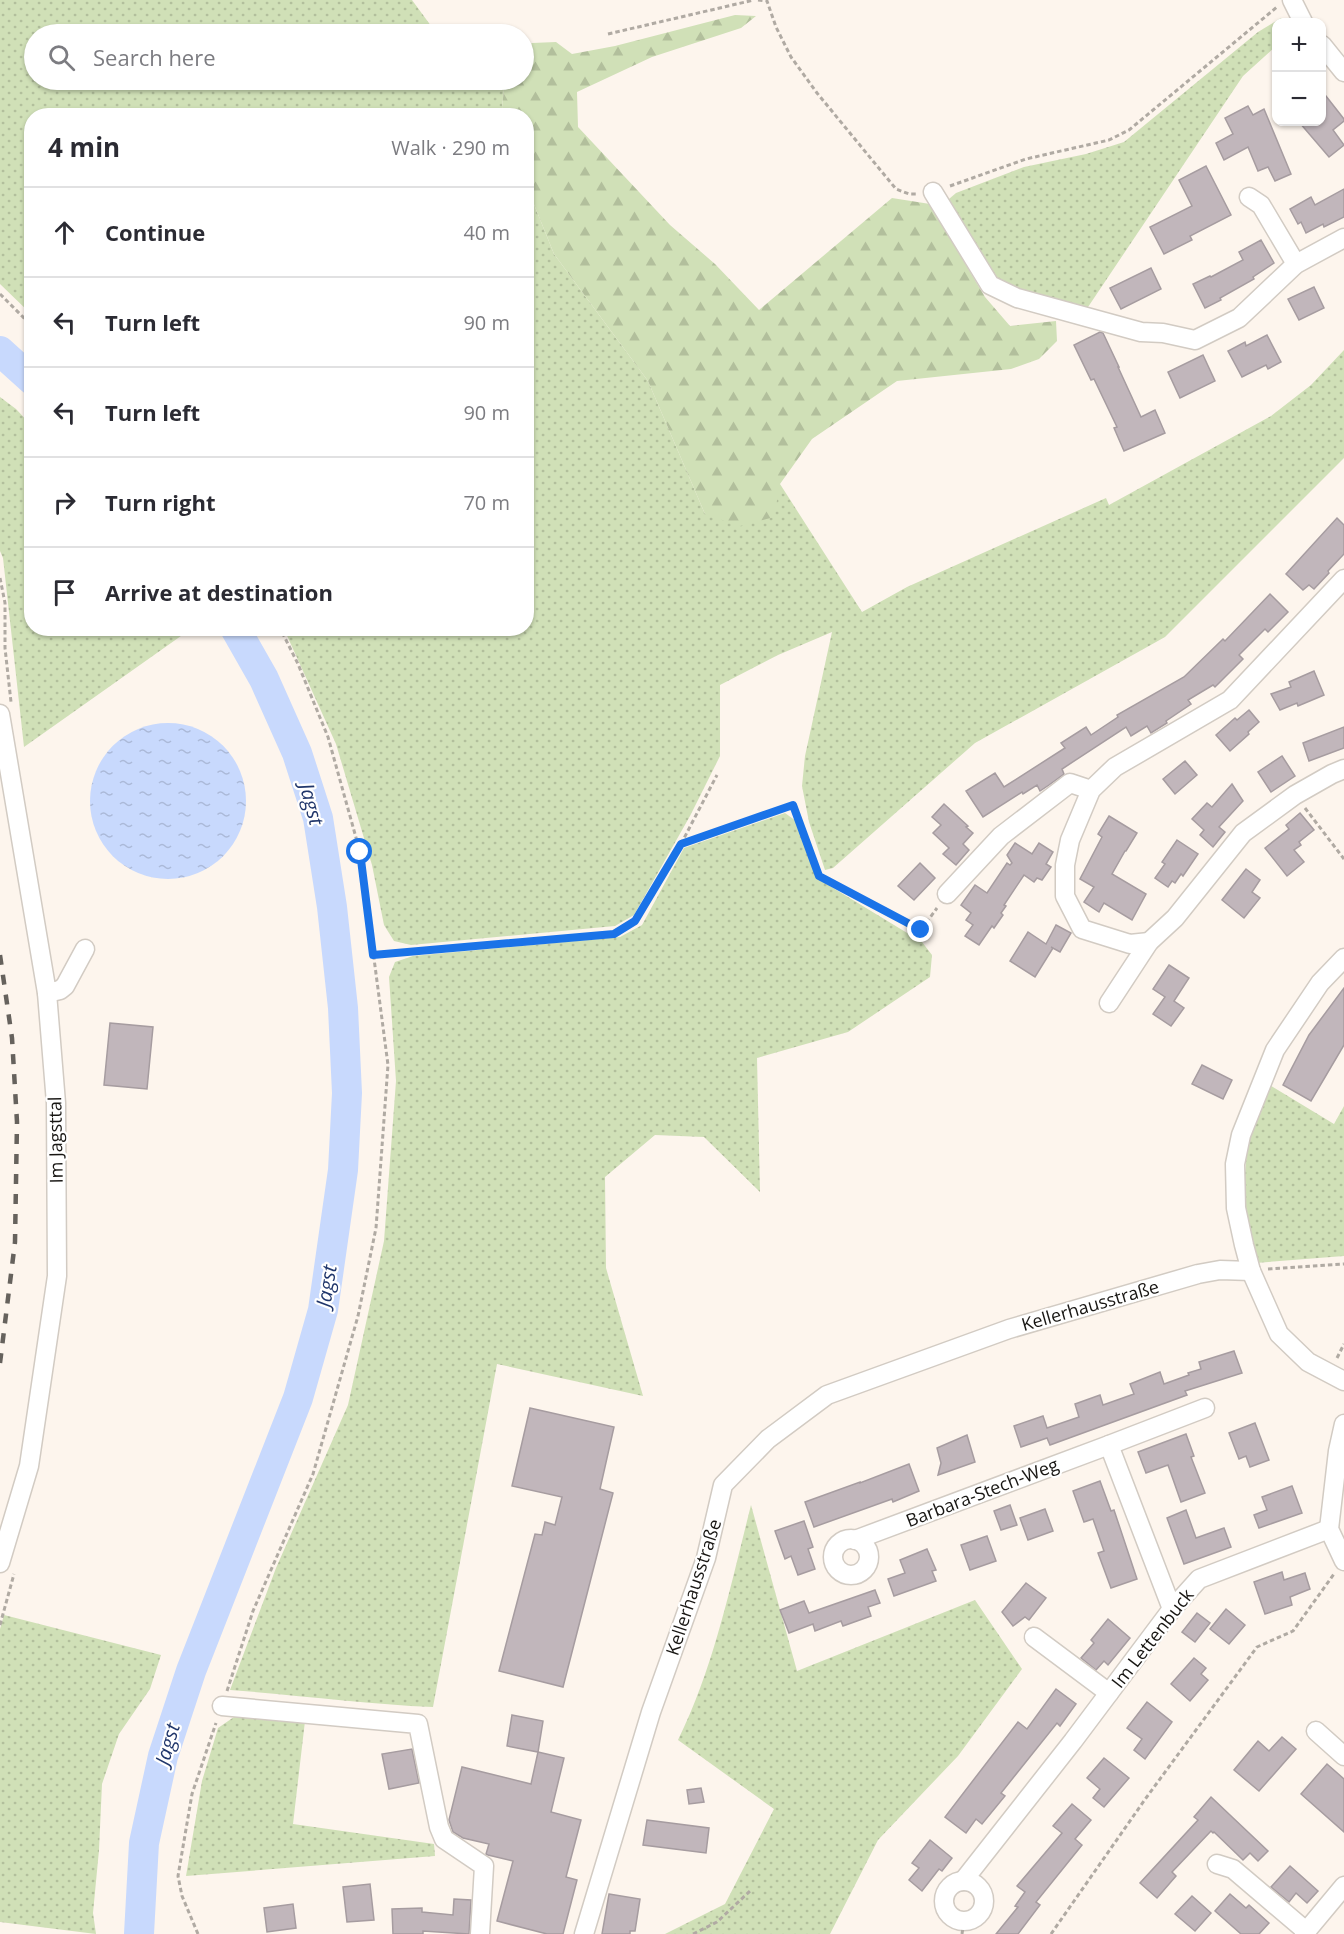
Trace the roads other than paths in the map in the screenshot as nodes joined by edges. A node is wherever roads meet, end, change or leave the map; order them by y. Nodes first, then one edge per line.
1 (1285, 4) edge
2 (1299, 18) edge
3 (1326, 50) edge
4 (1344, 72) edge
5 (933, 192) road end
6 (1249, 197) dead end
7 (1344, 238) edge
8 (1296, 264) junction
9 (1344, 579) edge
10 (0, 714) edge
11 (1344, 769) edge
12 (1091, 790) junction
13 (947, 894) road end
14 (1149, 942) junction
15 (85, 949) dead end
16 (1344, 958) edge
17 (47, 993) junction
18 (1109, 1003) dead end
19 (1251, 1271) junction
20 (1344, 1381) edge
21 (1205, 1408) dead end
22 (1344, 1424) edge
23 (1109, 1444) junction
24 (1329, 1529) junction
25 (855, 1540) dead end
26 (1344, 1561) edge
27 (0, 1563) edge
28 (1172, 1609) junction
29 (1034, 1637) dead end
30 (1109, 1693) junction
31 (222, 1706) road end
32 (1316, 1731) dead end
33 (1344, 1756) edge
34 (1217, 1863) dead end
35 (963, 1881) junction
36 (1344, 1886) edge
37 (963, 1928) edge
38 (1305, 1933) edge
39 (480, 1934) edge
40 (584, 1934) edge

1 - 2 street
3 - 4 street
5 - 8 street
6 - 8 street
7 - 8 street
9 - 12 street
10 - 17 street, Im Jagsttal
11 - 14 street
12 - 13 street
12 - 14 street
14 - 18 street
15 - 17 street
16 - 19 street
17 - 27 street, Im Jagsttal
19 - 20 street
19 - 40 street, Kellerhausstraße
21 - 23 street, Barbara-Stech-Weg
22 - 24 street
23 - 25 street, Barbara-Stech-Weg
23 - 28 street
24 - 26 street
24 - 28 street, Im Lettenbuck
28 - 30 street, Im Lettenbuck
29 - 30 street, Im Lettenbuck
30 - 35 street, Im Lettenbuck
31 - 39 street
32 - 33 street
34 - 38 street
35 - 37 street, Im Lettenbuck
35 - 37 street, Im Lettenbuck
36 - 38 street

